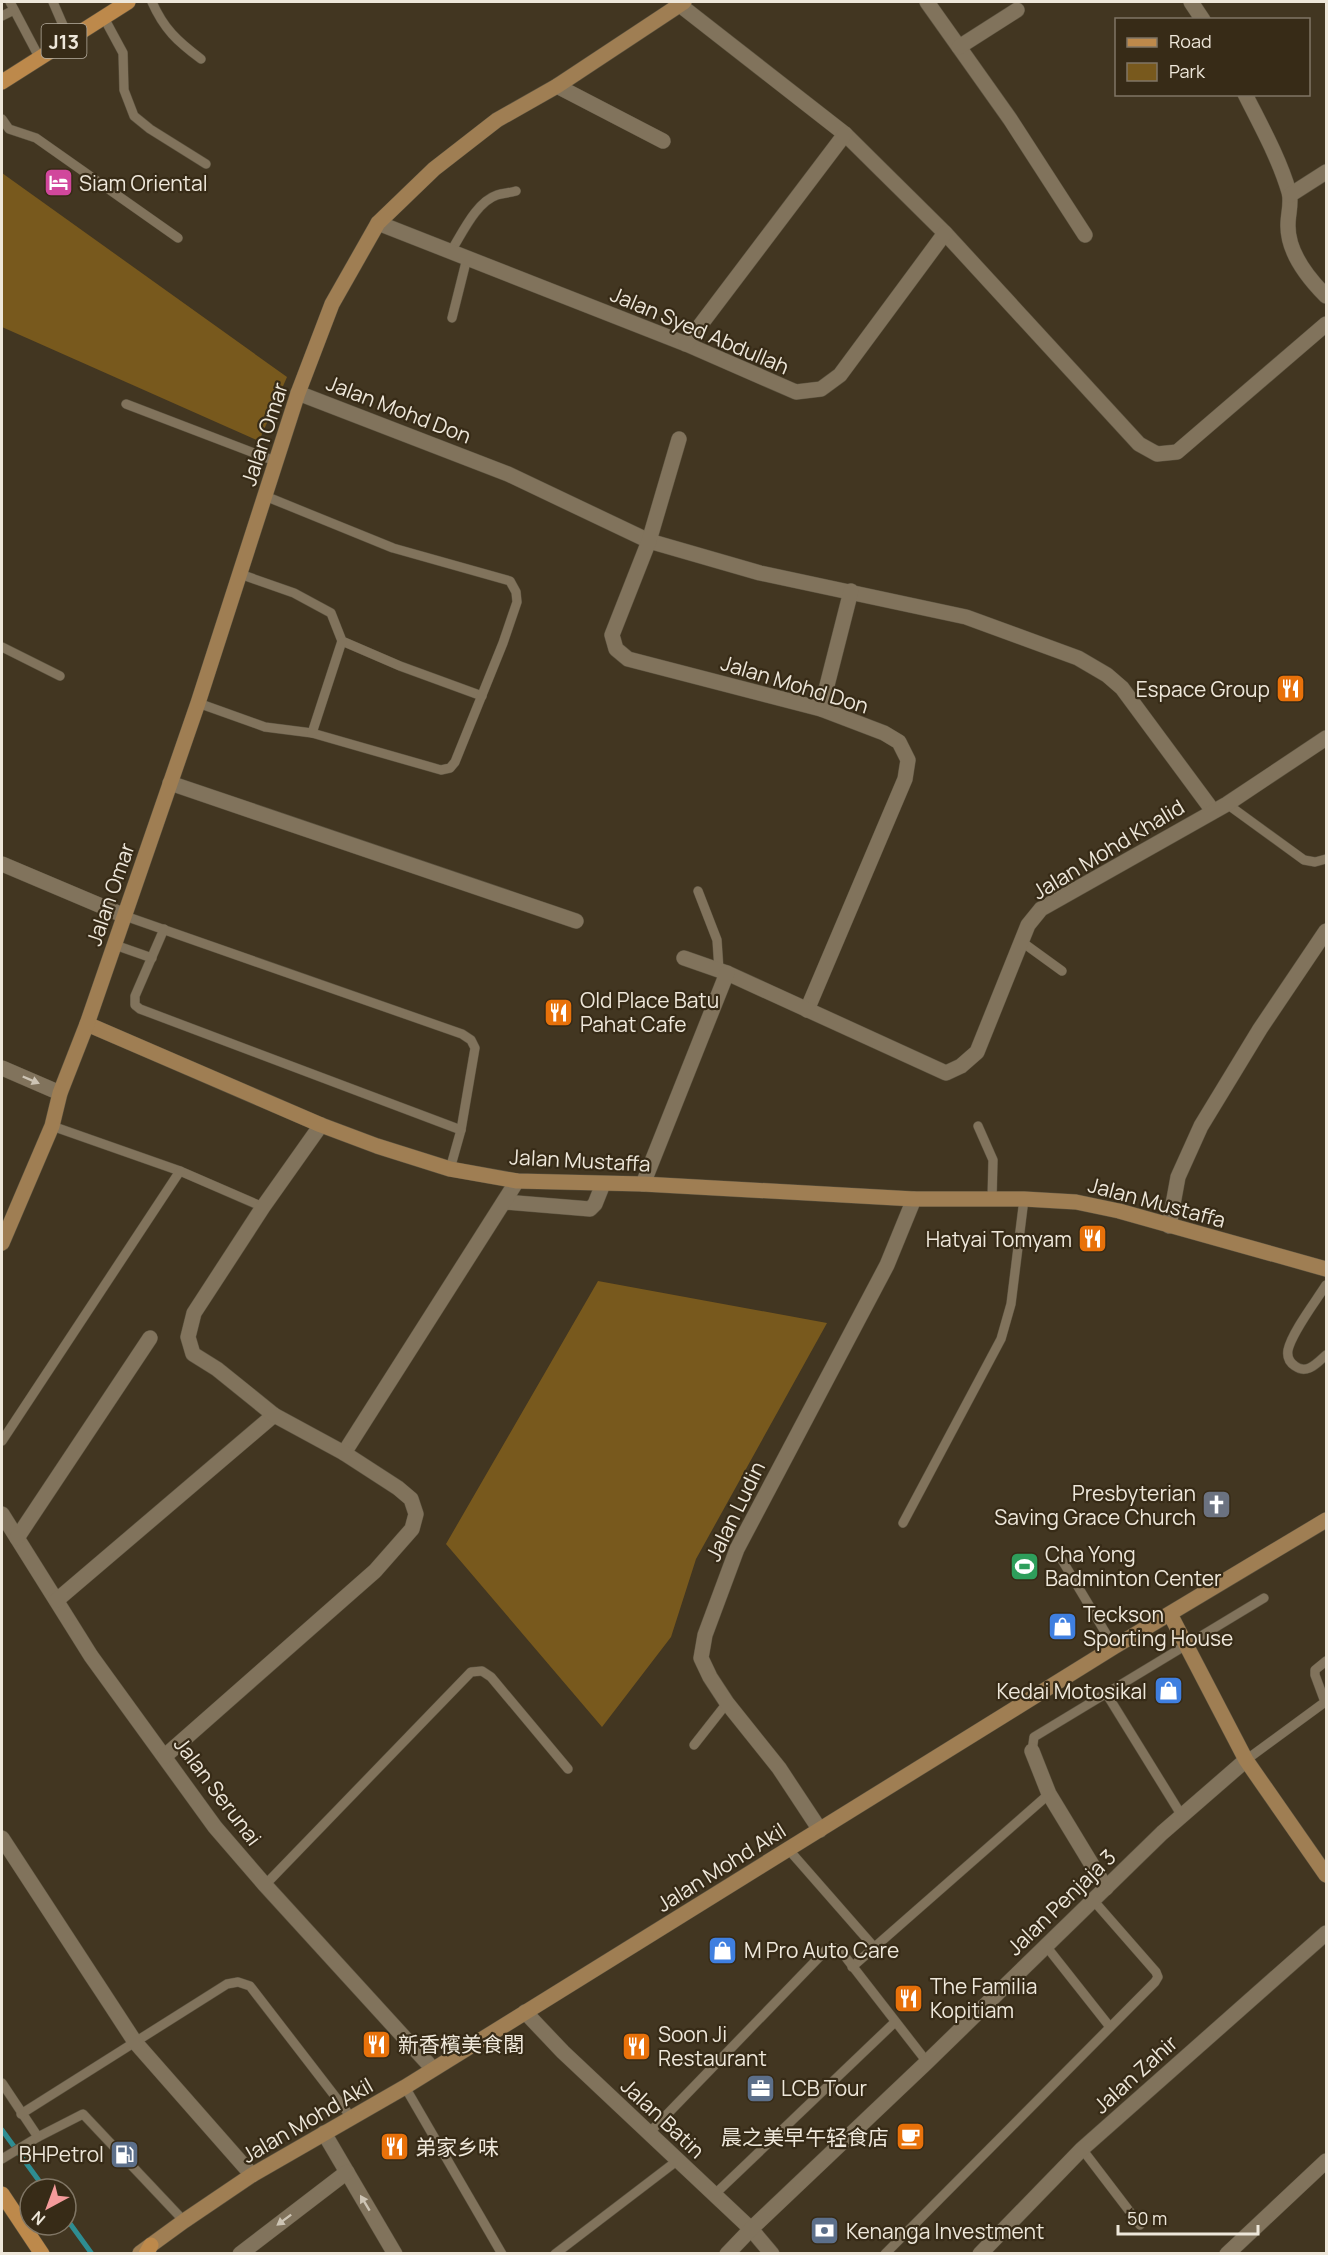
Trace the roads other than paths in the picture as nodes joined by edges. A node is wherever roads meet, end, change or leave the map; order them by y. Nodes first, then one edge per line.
1 (53, 2) edge
2 (128, 2) edge
3 (152, 2) edge
4 (679, 2) edge
5 (927, 2) edge
6 (1191, 2) edge
7 (12, 6) edge
8 (1017, 10) dead end
9 (2, 16) edge
10 (103, 16) junction
11 (1202, 18) edge
12 (69, 39) junction
13 (959, 47) junction
14 (39, 57) junction
15 (201, 59) dead end
16 (2, 82) edge
17 (557, 86) junction
18 (1246, 96) edge
19 (2, 118) edge
20 (845, 134) junction
21 (663, 141) dead end
22 (206, 164) dead end
23 (1326, 172) edge
24 (516, 191) dead end
25 (1290, 195) junction
26 (378, 223) junction
27 (945, 233) junction
28 (1085, 235) dead end
29 (178, 238) dead end
30 (451, 251) junction
31 (467, 258) junction
32 (1326, 296) edge
33 (452, 318) dead end
34 (1326, 324) edge
35 (686, 344) junction
36 (298, 393) junction
37 (126, 404) dead end
38 (679, 439) dead end
39 (275, 461) junction
40 (265, 496) junction
41 (649, 541) junction
42 (240, 574) junction
43 (851, 591) junction
44 (342, 641) junction
45 (2, 647) edge
46 (60, 676) dead end
47 (482, 696) junction
48 (198, 703) junction
49 (821, 709) junction
50 (312, 733) junction
51 (1326, 738) edge
52 (170, 783) junction
53 (1227, 804) junction
54 (1213, 811) junction
55 (1326, 859) edge
56 (2, 864) edge
57 (698, 891) dead end
58 (124, 916) junction
59 (576, 921) dead end
60 (164, 929) junction
61 (1326, 931) edge
62 (1022, 942) junction
63 (114, 945) junction
64 (152, 958) junction
65 (684, 958) dead end
66 (1062, 971) dead end
67 (723, 972) junction
68 (807, 1010) junction
69 (87, 1024) junction
70 (2, 1068) edge
71 (60, 1093) junction
72 (52, 1125) junction
73 (321, 1125) junction
74 (978, 1126) dead end
75 (461, 1130) junction
76 (450, 1169) junction
77 (180, 1171) junction
78 (517, 1181) junction
79 (603, 1184) junction
80 (643, 1184) junction
81 (1024, 1198) junction
82 (992, 1199) junction
83 (914, 1200) junction
84 (504, 1202) junction
85 (263, 1207) junction
86 (1168, 1226) junction
87 (2, 1243) edge
88 (1326, 1269) edge
89 (1326, 1285) edge
90 (150, 1338) dead end
91 (1326, 1355) edge
92 (274, 1415) junction
93 (2, 1441) edge
94 (344, 1453) junction
95 (2, 1514) edge
96 (1326, 1520) edge
97 (903, 1523) dead end
98 (17, 1538) junction
99 (1062, 1560) dead end
100 (1264, 1598) dead end
101 (57, 1600) junction
102 (1170, 1614) junction
103 (1186, 1645) junction
104 (1114, 1647) junction
105 (1326, 1661) edge
106 (1106, 1693) junction
107 (727, 1703) junction
108 (694, 1745) dead end
109 (1032, 1751) joint
110 (165, 1756) junction
111 (1246, 1760) junction
112 (568, 1769) dead end
113 (1049, 1794) junction
114 (1182, 1816) junction
115 (820, 1830) junction
116 (2, 1838) edge
117 (789, 1850) junction
118 (1326, 1875) edge
119 (265, 1885) junction
120 (1106, 1888) junction
121 (1093, 1900) junction
122 (1326, 1934) edge
123 (1046, 1946) junction
124 (874, 1947) junction
125 (852, 1967) junction
126 (525, 2012) junction
127 (895, 2022) junction
128 (1110, 2027) junction
129 (135, 2042) junction
130 (927, 2062) junction
131 (433, 2069) junction
132 (2, 2083) edge
133 (405, 2087) junction
134 (21, 2114) junction
135 (351, 2117) junction
136 (324, 2133) junction
137 (649, 2133) junction
138 (36, 2138) junction
139 (1082, 2149) junction
140 (2, 2159) edge
141 (678, 2160) junction
142 (1326, 2161) edge
143 (347, 2172) junction
144 (252, 2175) junction
145 (2, 2194) edge
146 (714, 2195) junction
147 (184, 2221) junction
148 (1140, 2225) dead end
149 (751, 2229) junction
150 (146, 2251) edge
151 (42, 2253) edge
152 (240, 2253) edge
153 (396, 2253) edge
154 (502, 2253) edge
155 (555, 2253) edge
156 (727, 2253) edge
157 (772, 2253) edge
158 (885, 2253) edge
159 (980, 2253) edge
160 (1227, 2253) edge

1 - 12 lane
2 - 10 main road, J13
3 - 15 lane
4 - 17 street, Jalan Omar
4 - 20 street
5 - 13 street
6 - 11 street
7 - 9 lane
7 - 14 lane
8 - 13 street
10 - 12 main road, J13
10 - 22 lane
12 - 14 main road, J13
13 - 28 street
14 - 16 main road, J13
17 - 21 street
17 - 26 street, Jalan Omar
18 - 25 street
19 - 29 lane
20 - 27 street
20 - 35 street
23 - 25 street
24 - 30 lane
25 - 32 street
26 - 30 street, Jalan Syed Abdullah
26 - 36 street, Jalan Omar
27 - 34 street
27 - 35 street, Jalan Syed Abdullah
30 - 31 street, Jalan Syed Abdullah
31 - 33 lane
31 - 35 street, Jalan Syed Abdullah
36 - 39 street, Jalan Omar
36 - 41 street, Jalan Mohd Don
37 - 39 lane
38 - 41 street
39 - 40 street, Jalan Omar
40 - 42 street, Jalan Omar
40 - 47 lane
41 - 43 street, Jalan Mohd Don
41 - 49 street, Jalan Mohd Don
42 - 44 lane
42 - 48 street, Jalan Omar
43 - 49 street
43 - 54 street, Jalan Mohd Don
44 - 47 lane
44 - 50 lane
45 - 46 lane
47 - 50 lane
48 - 50 lane
48 - 52 street, Jalan Omar
49 - 68 street, Jalan Mohd Don
51 - 53 street, Jalan Mohd Khalid
52 - 58 street, Jalan Omar
52 - 59 street
53 - 54 street, Jalan Mohd Khalid
53 - 55 lane
54 - 62 street, Jalan Mohd Khalid
56 - 58 street
57 - 67 lane
58 - 60 lane
58 - 63 street, Jalan Omar
60 - 64 lane
60 - 75 lane
61 - 86 street
62 - 66 lane
62 - 68 street, Jalan Mohd Khalid
63 - 64 lane
63 - 69 street, Jalan Omar
64 - 75 lane
65 - 67 street, Jalan Mohd Khalid
67 - 68 street, Jalan Mohd Khalid
67 - 80 street
69 - 71 street
69 - 73 street, Jalan Mustaffa
70 -> 71 street
71 - 72 street
72 - 77 lane
72 - 87 street
73 - 76 street, Jalan Mustaffa
73 - 85 street
74 - 82 lane
75 - 76 lane
76 - 78 street, Jalan Mustaffa
77 - 85 lane
77 - 93 lane
78 - 79 street, Jalan Mustaffa
78 - 84 street
79 - 80 street, Jalan Mustaffa
79 - 84 street
80 - 83 street, Jalan Mustaffa
81 - 82 street, Jalan Mustaffa
81 - 86 street, Jalan Mustaffa
81 - 97 lane
82 - 83 street, Jalan Mustaffa
83 - 107 street, Jalan Ludin
84 - 94 street
85 - 92 street
86 - 88 street, Jalan Mustaffa
89 - 91 lane
90 - 98 street
92 - 94 street
92 - 101 street
94 - 110 street
95 - 98 street, Jalan Serunai
96 - 102 street, Jalan Mohd Akil
98 - 101 street, Jalan Serunai
99 - 104 lane
100 - 103 lane
101 - 110 street, Jalan Serunai
102 - 103 street
102 - 104 street, Jalan Mohd Akil
103 - 106 lane
103 - 111 street
104 - 115 street, Jalan Mohd Akil
105 - 111 lane
106 - 109 lane
106 - 114 lane
107 - 108 lane
107 - 115 street, Jalan Ludin
109 - 113 street
110 - 119 street, Jalan Serunai
111 - 114 street, Jalan Penjaja 3
111 - 118 street
112 - 119 lane
113 - 120 street
113 - 124 lane
114 - 120 street, Jalan Penjaja 3
115 - 117 street, Jalan Mohd Akil
116 - 129 street
117 - 124 lane
117 - 126 street, Jalan Mohd Akil
119 - 131 street, Jalan Serunai
120 - 121 street, Jalan Penjaja 3
121 - 123 street, Jalan Penjaja 3
121 - 128 lane
122 - 139 street, Jalan Zahir
123 - 128 lane
123 - 130 street, Jalan Penjaja 3
124 - 125 lane
125 - 127 lane
125 - 137 lane
126 - 131 street, Jalan Mohd Akil
126 - 137 street, Jalan Batin
127 - 130 lane
127 - 146 lane
128 - 158 lane
129 - 134 lane
129 - 135 lane
129 - 144 street
130 - 149 street, Jalan Penjaja 3
131 - 133 street, Jalan Mohd Akil
132 - 134 lane
133 - 135 street, Jalan Mohd Akil
133 - 154 lane
134 - 138 lane
135 - 136 street, Jalan Mohd Akil
136 - 143 street
136 - 144 street, Jalan Mohd Akil
137 - 141 street, Jalan Batin
138 - 140 lane
138 - 147 lane
139 - 148 lane
139 - 159 street, Jalan Zahir
141 - 146 street, Jalan Batin
141 - 155 lane
142 - 160 street
143 -> 152 street
153 -> 143 street
144 - 147 street, Jalan Mohd Akil
145 - 151 main road
146 - 149 street, Jalan Batin
147 - 150 street, Jalan Mohd Akil
149 - 156 street, Jalan Penjaja 3
149 - 157 street, Jalan Batin

